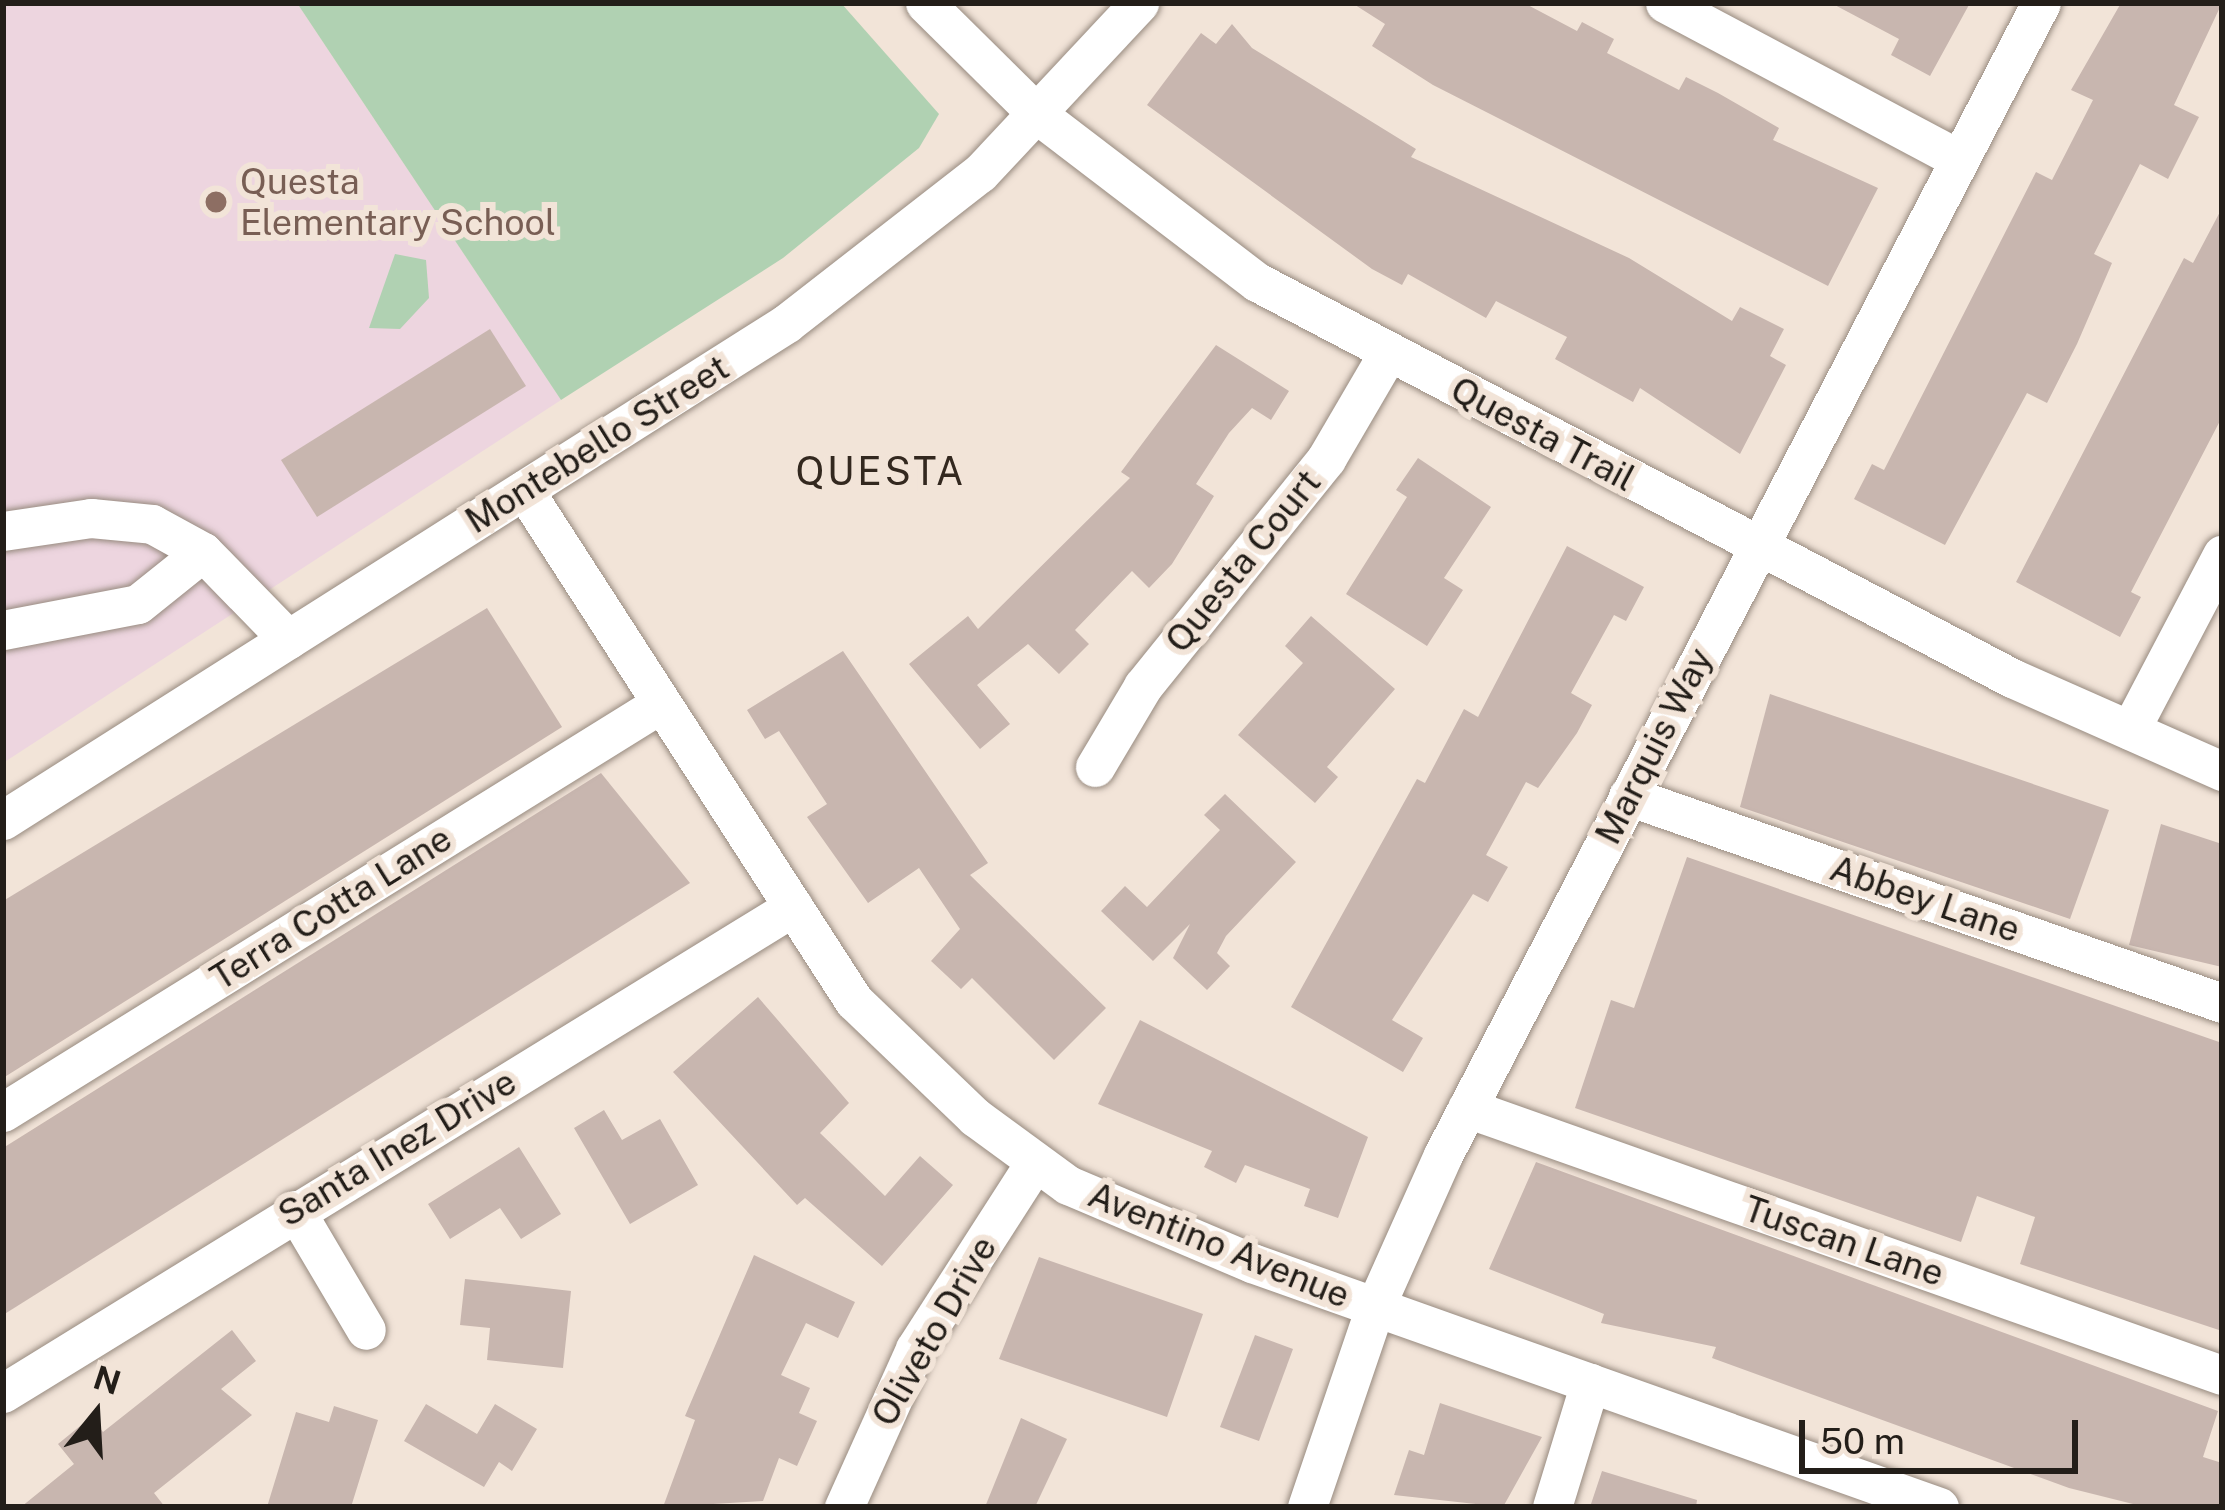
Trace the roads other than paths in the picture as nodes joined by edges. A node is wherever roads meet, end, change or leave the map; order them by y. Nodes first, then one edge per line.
1 (925, 3) edge
2 (1139, 3) edge
3 (1665, 3) edge
4 (2041, 3) edge
5 (1037, 114) junction
6 (1959, 159) junction
7 (1388, 353) junction
8 (524, 490) junction
9 (3, 531) edge
10 (1756, 547) junction
11 (203, 552) junction
12 (2222, 555) edge
13 (3, 630) edge
14 (288, 639) junction
15 (659, 704) junction
16 (2130, 730) junction
17 (1095, 767) dead end
18 (2222, 771) edge
19 (1628, 796) junction
20 (3, 820) edge
21 (793, 907) junction
22 (2222, 1003) edge
23 (1467, 1108) junction
24 (3, 1112) edge
25 (1035, 1162) junction
26 (295, 1210) junction
27 (1375, 1307) junction
28 (366, 1330) dead end
29 (2222, 1375) edge
30 (1590, 1383) junction
31 (3, 1393) edge
32 (1920, 1504) edge
33 (844, 1507) edge
34 (1307, 1507) edge
35 (1552, 1507) edge

1 - 5 street, Questa Trail
2 - 5 street, Montebello Street
3 - 6 street
4 - 6 street, Marquis Way
5 - 7 street, Questa Trail
5 - 8 street, Montebello Street
6 - 10 street, Marquis Way
7 - 10 street, Questa Trail
7 - 17 street, Questa Court
8 - 14 street, Montebello Street
8 - 15 street, Aventino Avenue
9 - 11 street
10 - 16 street, Questa Trail
10 - 19 street, Marquis Way
11 - 13 street
11 - 14 street
12 - 16 street
14 - 20 street, Montebello Street
15 - 21 street, Aventino Avenue
15 - 24 street, Terra Cotta Lane
16 - 18 street, Questa Trail
19 - 22 street, Abbey Lane
19 - 23 street, Marquis Way
21 - 25 street, Aventino Avenue
21 - 26 street, Santa Inez Drive
23 - 27 street, Marquis Way
23 - 29 street, Tuscan Lane
25 - 27 street, Aventino Avenue
25 - 33 street, Oliveto Drive
26 - 28 street
26 - 31 street, Santa Inez Drive
27 - 30 street, Aventino Avenue
27 - 34 street, Marquis Way
30 - 32 street, Aventino Avenue
30 - 35 street

